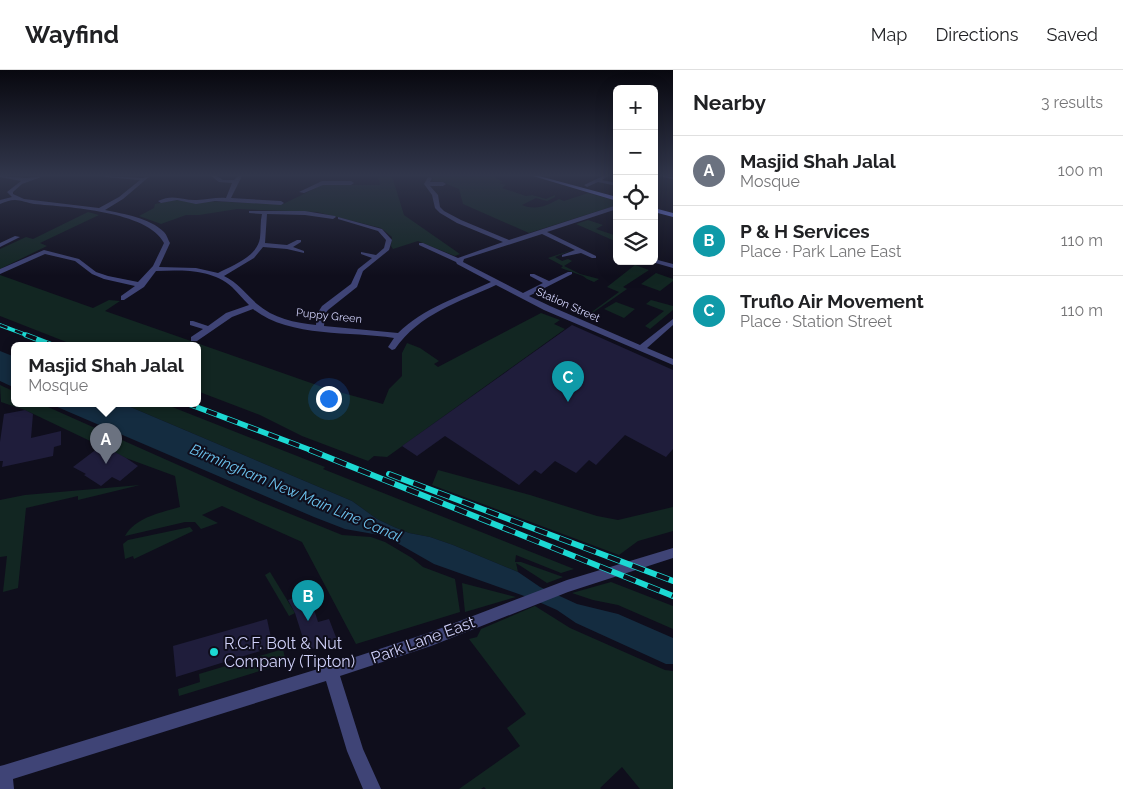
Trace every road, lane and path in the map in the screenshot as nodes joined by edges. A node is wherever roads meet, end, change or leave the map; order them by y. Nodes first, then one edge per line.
1 (89, 210) edge
2 (440, 210) edge
3 (609, 210) edge
4 (98, 211) joint
5 (658, 211) edge
6 (251, 212) dead end
7 (265, 212) junction
8 (673, 215) edge
9 (542, 231) junction
10 (17, 237) dead end
11 (4, 241) edge
12 (299, 241) dead end
13 (508, 242) junction
14 (421, 244) dead end
15 (0, 245) edge
16 (261, 245) junction
17 (54, 246) dead end
18 (288, 247) junction
19 (580, 250) junction
20 (44, 252) junction
21 (302, 252) dead end
22 (362, 253) dead end
23 (564, 256) dead end
24 (376, 257) junction
25 (594, 257) dead end
26 (460, 259) junction
27 (658, 262) edge
28 (673, 266) edge
29 (154, 269) junction
30 (0, 272) edge
31 (570, 273) dead end
32 (532, 275) dead end
33 (218, 276) junction
34 (495, 283) junction
35 (141, 284) junction
36 (550, 284) junction
37 (523, 296) junction
38 (124, 298) dead end
39 (253, 306) junction
40 (673, 321) edge
41 (192, 323) dead end
42 (208, 328) junction
43 (320, 328) junction
44 (398, 336) junction
45 (194, 339) dead end
46 (392, 347) dead end
47 (641, 348) junction
48 (673, 362) edge
49 (673, 553) edge
50 (331, 672) junction
51 (3, 779) edge
52 (372, 789) edge

1 - 4 street
2 - 13 street
3 - 9 street
4 - 29 street
5 - 8 main road
6 - 7 street
7 - 16 street
7 - 24 street
9 - 13 street
9 - 19 street
10 - 11 street
11 - 15 street
12 - 18 street
13 - 26 street
14 - 26 street, Station Street
16 - 18 street
16 - 33 street
17 - 20 street
18 - 21 street
19 - 23 street
19 - 25 street
20 - 30 street
20 - 35 street
22 - 24 street
24 - 43 street
26 - 34 street, Station Street
27 - 28 street
29 - 33 street, Puppy Green
29 - 35 street
31 - 36 street
32 - 36 street
33 - 39 street, Puppy Green
34 - 37 street, Station Street
34 - 44 street
35 - 38 street
36 - 37 street
37 - 47 street, Station Street
39 - 42 street
39 - 43 street, Puppy Green
40 - 47 street
41 - 42 street
42 - 45 street
43 - 44 street, Puppy Green
44 - 46 street
47 - 48 street, Station Street
49 - 50 street, Park Lane East
50 - 51 street, Park Lane East
50 - 52 street

